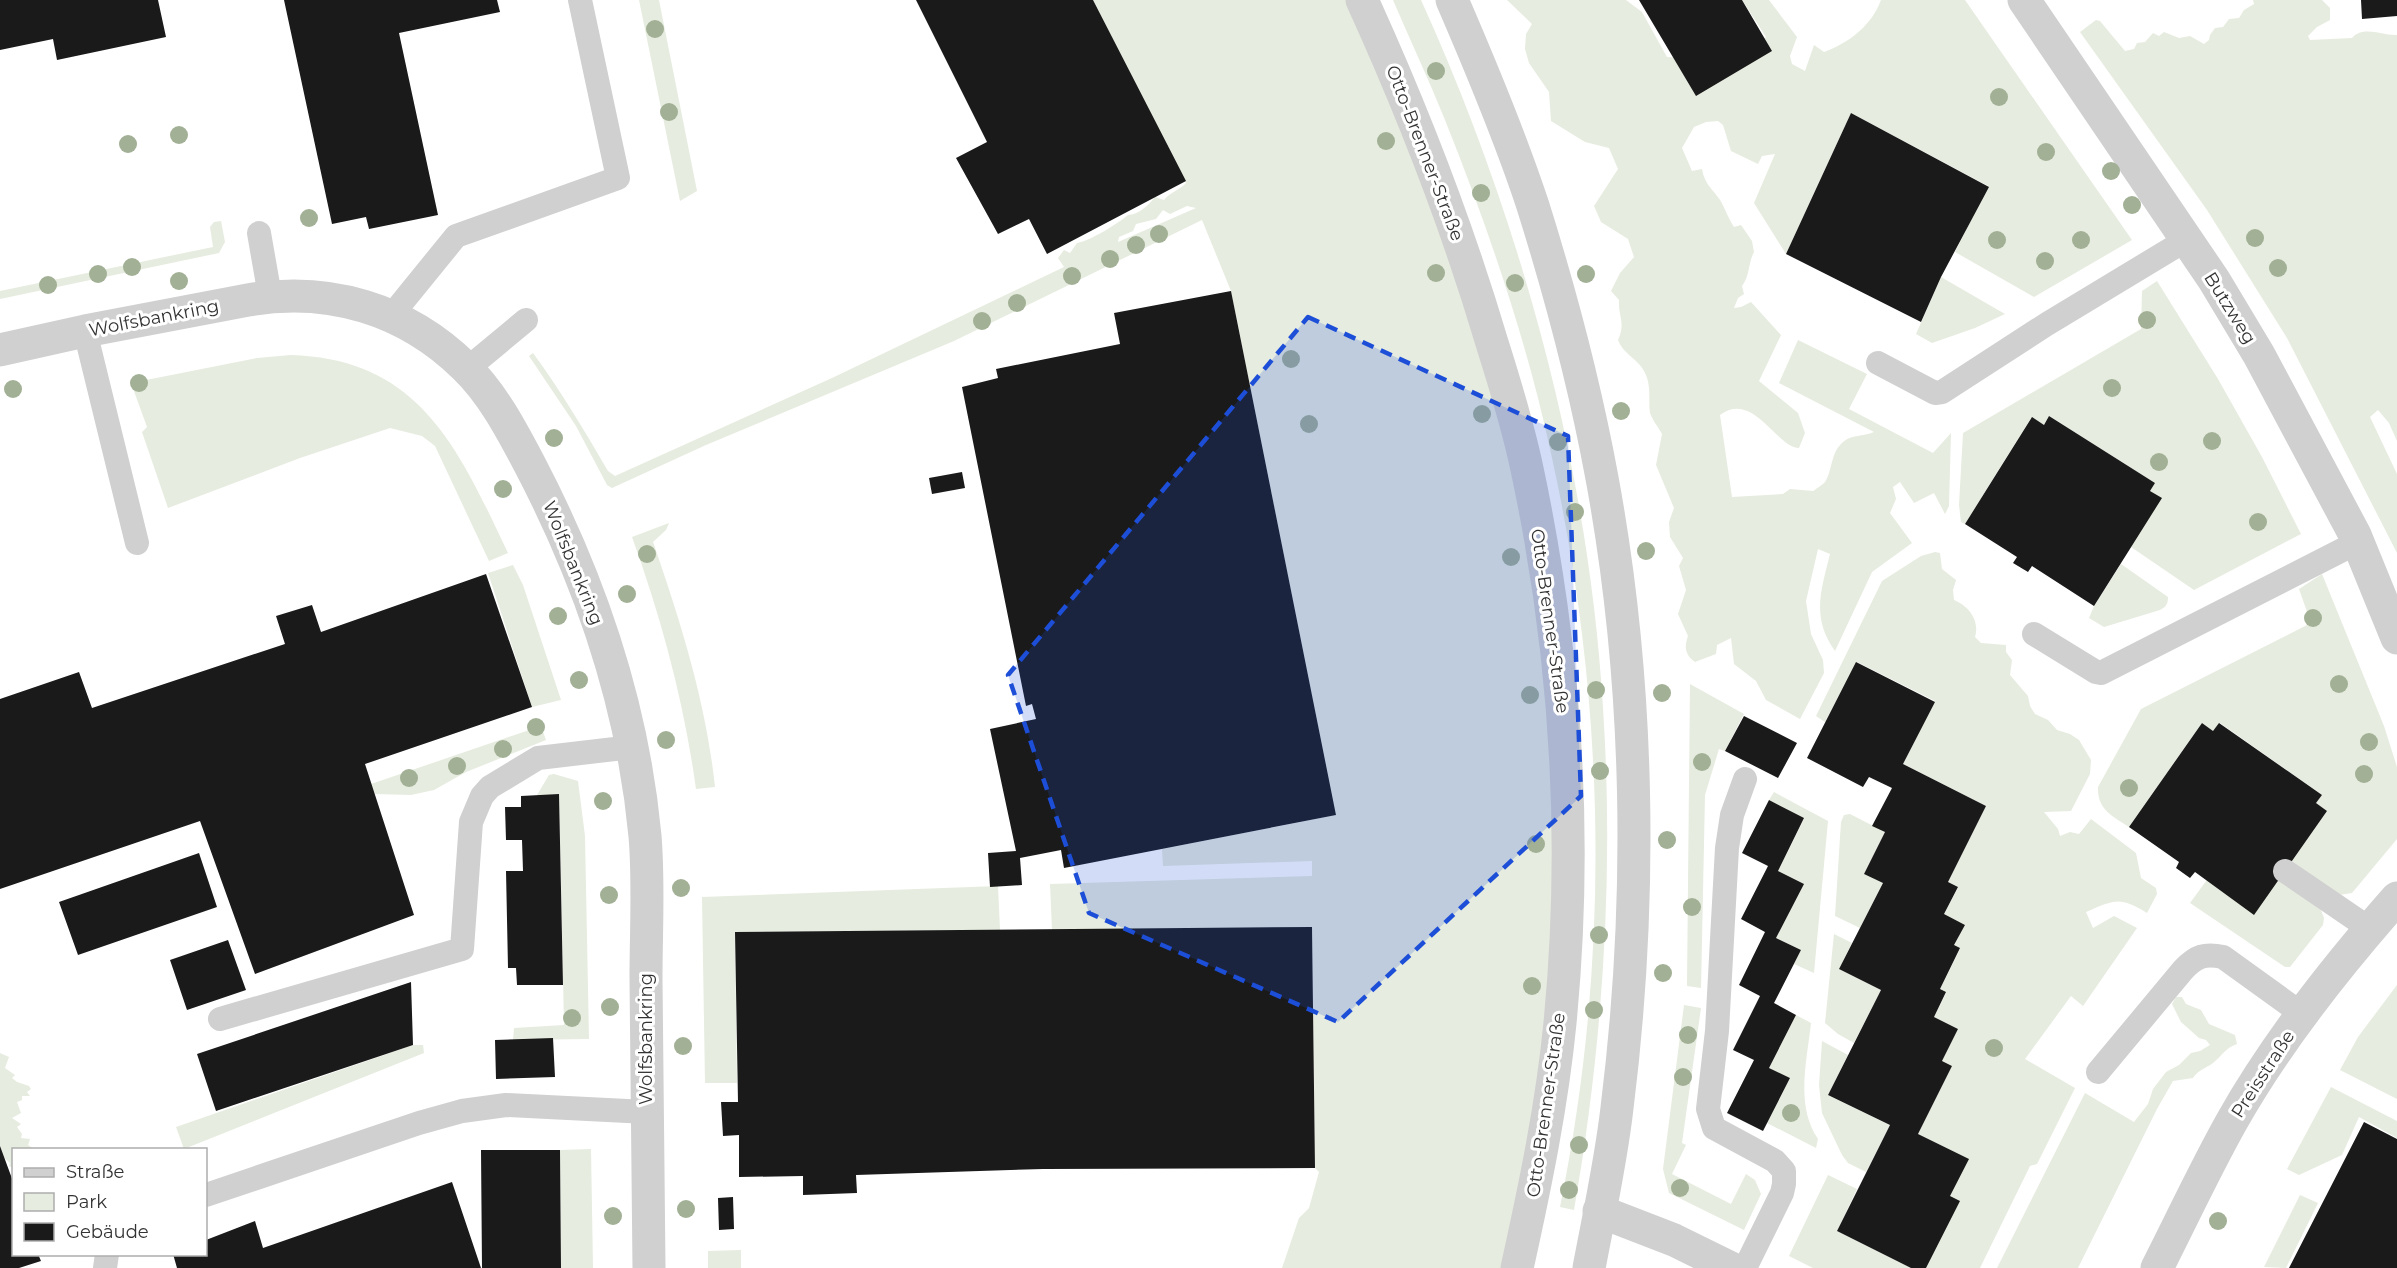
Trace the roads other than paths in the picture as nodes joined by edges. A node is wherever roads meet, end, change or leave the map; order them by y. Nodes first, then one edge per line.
1 (580, 0) edge
2 (1362, 0) edge
3 (1452, 0) edge
4 (2024, 0) edge
5 (259, 233) dead end
6 (2186, 240) junction
7 (270, 296) junction
8 (391, 316) junction
9 (526, 320) dead end
10 (85, 331) junction
11 (0, 350) edge
12 (1878, 363) dead end
13 (467, 369) junction
14 (2358, 542) junction
15 (137, 543) dead end
16 (2034, 634) dead end
17 (2397, 638) edge
18 (632, 747) junction
19 (1745, 779) dead end
20 (2285, 871) dead end
21 (2397, 898) edge
22 (2370, 929) junction
23 (2302, 1014) junction
24 (220, 1019) dead end
25 (2098, 1072) dead end
26 (647, 1112) junction
27 (207, 1195) edge
28 (1599, 1212) junction
29 (648, 1268) edge
30 (1517, 1268) edge
31 (1589, 1268) edge
32 (1731, 1268) edge
33 (1745, 1268) edge
34 (2157, 1268) edge

1 - 8 lane
2 - 30 street, Otto-Brenner-Straße
3 - 28 street
4 - 6 street, Butzweg
5 - 7 lane
6 - 12 lane
6 - 14 street, Butzweg
7 - 8 street, Wolfsbankring
7 - 10 street, Wolfsbankring
8 - 13 street, Wolfsbankring
9 - 13 lane
10 - 11 street, Wolfsbankring
10 - 15 lane
13 - 18 street, Wolfsbankring
14 - 16 lane
14 - 17 street, Butzweg
18 - 24 lane
18 - 26 street, Wolfsbankring
19 - 33 lane
20 - 22 lane
21 - 22 street, Preisstraße
22 - 23 street, Preisstraße
23 - 25 lane
23 - 34 street, Preisstraße
26 - 27 lane
26 - 29 street, Wolfsbankring
28 - 31 street
28 - 32 street

